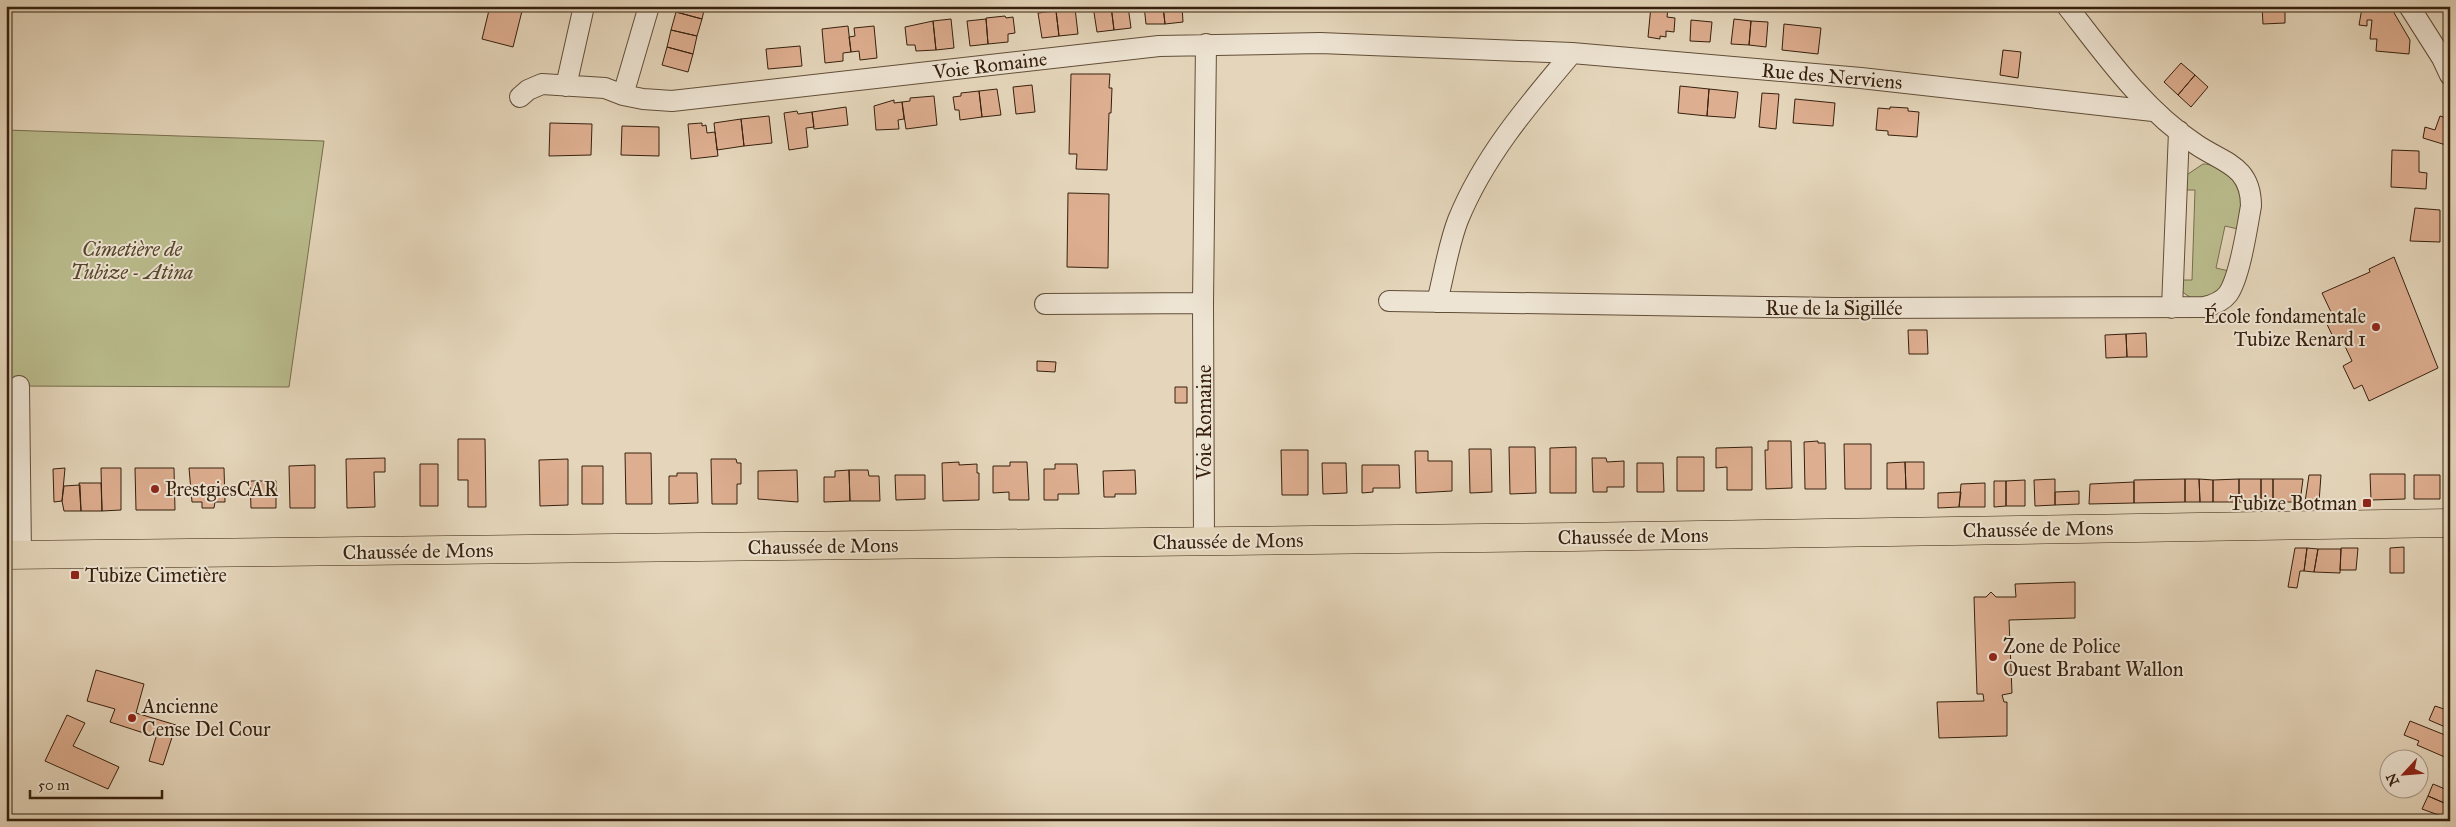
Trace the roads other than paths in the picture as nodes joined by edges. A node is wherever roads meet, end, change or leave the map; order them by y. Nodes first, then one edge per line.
1 (584, 6) edge
2 (649, 6) edge
3 (2067, 6) edge
4 (2409, 6) edge
5 (1206, 44) junction
6 (1572, 53) junction
7 (2450, 75) edge
8 (566, 86) junction
9 (623, 96) junction
10 (520, 97) dead end
11 (2154, 111) junction
12 (2179, 131) junction
13 (1389, 301) dead end
14 (1437, 302) junction
15 (1045, 304) dead end
16 (1203, 304) junction
17 (2172, 308) junction
18 (19, 386) dead end
19 (2450, 523) edge
20 (1204, 541) junction
21 (14, 555) edge

1 - 8 street
2 - 9 street
3 - 11 street
4 - 7 street
5 - 6 street, Rue des Nerviens
5 - 9 street, Voie Romaine
5 - 16 street, Voie Romaine
6 - 11 street, Rue des Nerviens
6 - 14 street
8 - 9 street, Voie Romaine
8 - 10 street, Voie Romaine
11 - 12 street
12 - 17 street
12 - 17 street, Rue de la Sigillée
13 - 14 street, Rue de la Sigillée
14 - 17 street, Rue de la Sigillée
15 - 16 street
16 - 20 street, Voie Romaine
18 - 21 street
19 - 20 main road, Chaussée de Mons
20 - 21 main road, Chaussée de Mons

